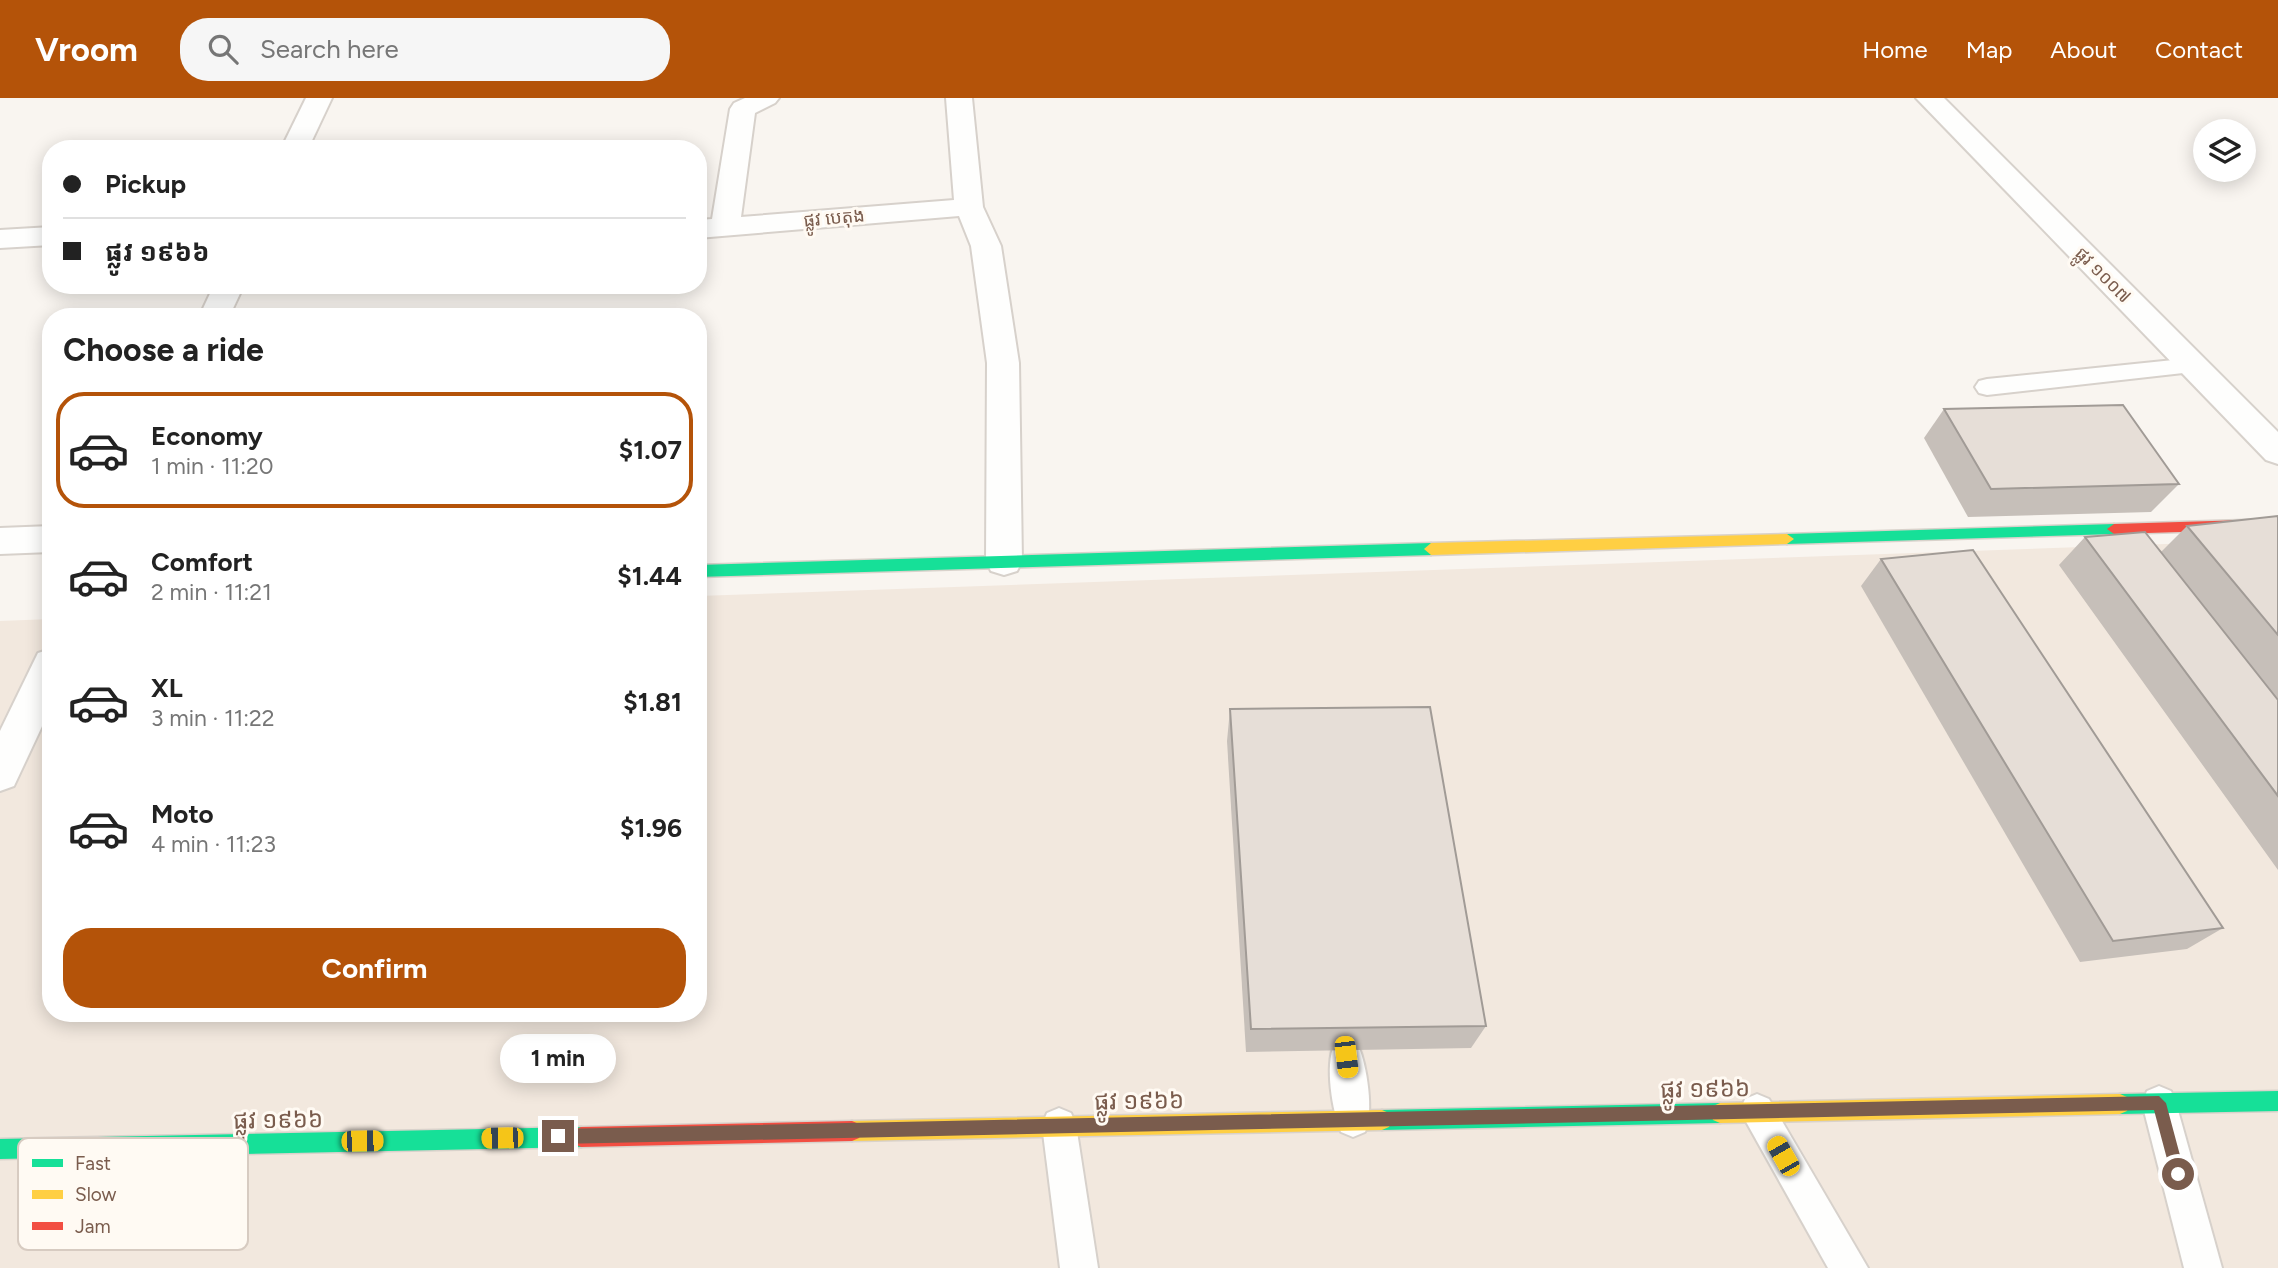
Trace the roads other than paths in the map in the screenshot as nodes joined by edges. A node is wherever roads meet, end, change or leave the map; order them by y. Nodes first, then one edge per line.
1 (319, 98) edge
2 (766, 98) edge
3 (959, 98) edge
4 (1929, 98) edge
5 (298, 140) edge
6 (969, 207) junction
7 (712, 228) edge
8 (42, 237) edge
9 (0, 239) edge
10 (2193, 366) junction
11 (1987, 387) dead end
12 (2278, 452) edge
13 (2278, 524) edge
14 (42, 539) edge
15 (0, 541) edge
16 (1004, 562) junction
17 (707, 570) edge
18 (42, 683) edge
19 (0, 774) edge
20 (1346, 1057) edge
21 (2278, 1101) edge
22 (2159, 1103) junction
23 (1757, 1111) junction
24 (1353, 1120) junction
25 (1059, 1125) junction
26 (248, 1143) edge
27 (0, 1149) edge
28 (18, 1149) edge
29 (1079, 1268) edge
30 (1849, 1268) edge
31 (2203, 1268) edge

1 - 5 street
2 - 7 street
3 - 6 street
4 - 10 street, ផ្លូវ ១០០៧
6 - 7 street, ផ្លូវ បេតុង
6 - 16 street
8 - 9 street
10 - 11 lane
10 - 12 street, ផ្លូវ ១០០៧
13 - 16 street
14 - 15 street
16 - 17 street
18 - 19 street
20 - 24 lane
21 - 22 street, ផ្លូវ ១៩៦៦
22 - 23 street, ផ្លូវ ១៩៦៦
22 - 31 lane
23 - 24 street, ផ្លូវ ១៩៦៦
23 - 30 lane
24 - 25 street, ផ្លូវ ១៩៦៦
25 - 26 street, ផ្លូវ ១៩៦៦
25 - 29 lane
27 - 28 street, ផ្លូវ ១៩៦៦

